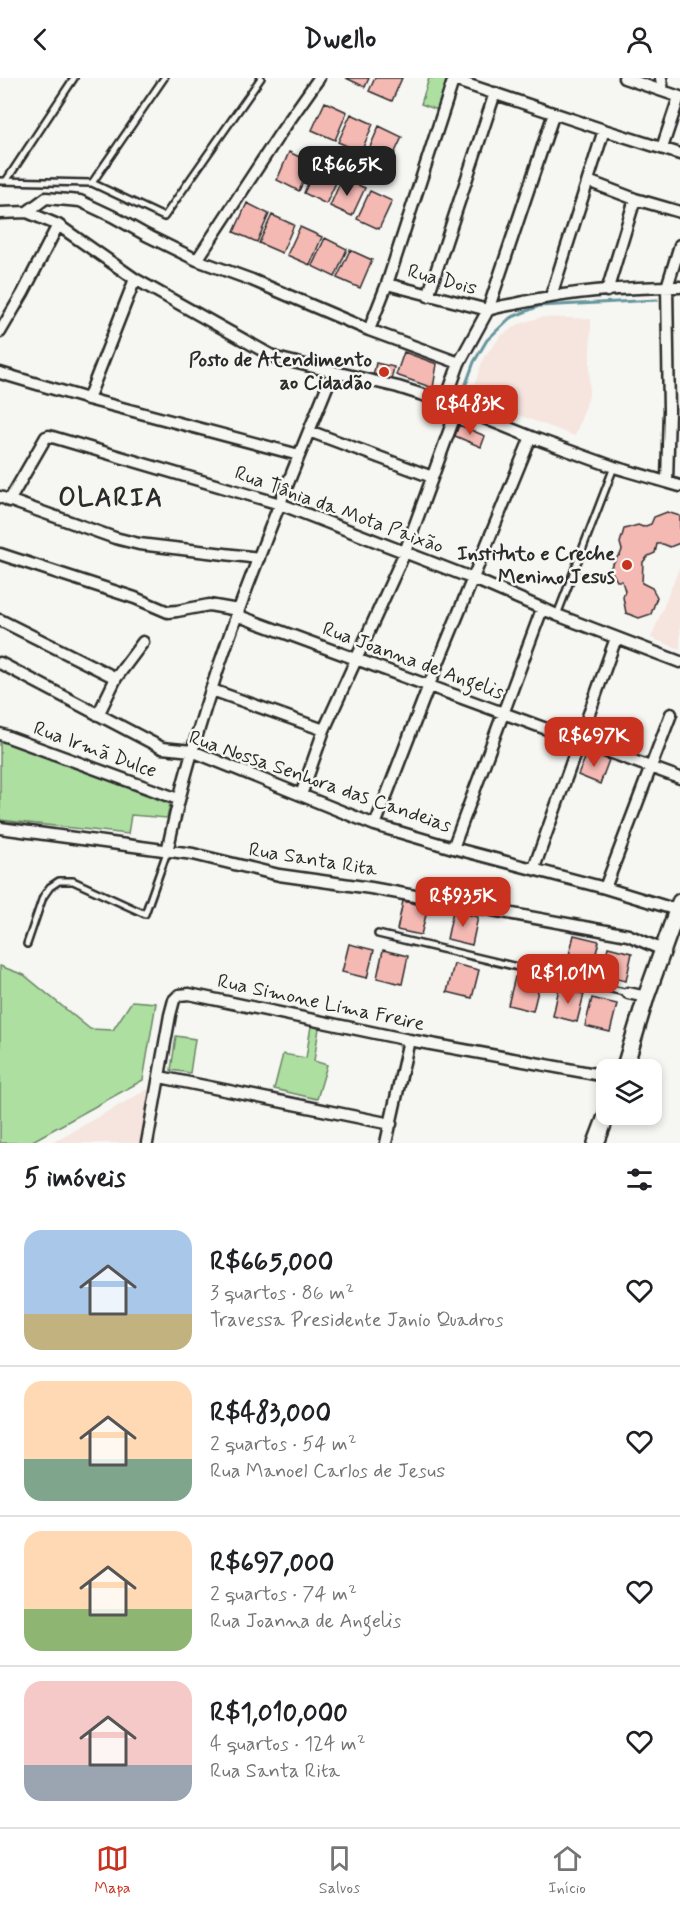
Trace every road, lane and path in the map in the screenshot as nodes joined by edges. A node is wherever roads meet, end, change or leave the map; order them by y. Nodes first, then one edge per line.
1 (74, 78) edge
2 (164, 78) edge
3 (261, 78) edge
4 (319, 78) edge
5 (624, 78) edge
6 (661, 78) edge
7 (454, 79) edge
8 (663, 91) junction
9 (495, 93) junction
10 (680, 97) edge
11 (554, 113) junction
12 (604, 130) junction
13 (662, 148) junction
14 (680, 154) edge
15 (3, 181) edge
16 (588, 181) junction
17 (92, 183) junction
18 (635, 199) junction
19 (27, 212) junction
20 (680, 212) edge
21 (0, 213) edge
22 (58, 225) junction
23 (680, 245) edge
24 (196, 260) junction
25 (135, 279) junction
26 (387, 284) junction
27 (667, 287) junction
28 (680, 287) edge
29 (607, 291) junction
30 (428, 296) junction
31 (551, 296) junction
32 (488, 310) junction
33 (369, 330) junction
34 (0, 332) edge
35 (459, 363) junction
36 (333, 372) junction
37 (0, 373) edge
38 (88, 399) junction
39 (445, 402) junction
40 (458, 407) junction
41 (675, 409) edge
42 (309, 431) junction
43 (531, 438) junction
44 (299, 455) junction
45 (614, 467) junction
46 (432, 477) junction
47 (667, 481) junction
48 (680, 486) edge
49 (3, 502) edge
50 (280, 504) junction
51 (405, 552) junction
52 (0, 554) edge
53 (259, 558) junction
54 (474, 579) junction
55 (542, 609) junction
56 (237, 613) junction
57 (557, 615) junction
58 (0, 620) edge
59 (616, 638) junction
60 (143, 642) dead end
61 (356, 660) junction
62 (0, 663) edge
63 (680, 663) edge
64 (116, 678) junction
65 (429, 685) junction
66 (212, 690) junction
67 (503, 712) junction
68 (671, 714) dead end
69 (98, 715) junction
70 (324, 730) junction
71 (0, 734) edge
72 (579, 740) junction
73 (192, 751) junction
74 (652, 767) junction
75 (680, 778) edge
76 (301, 795) junction
77 (178, 799) junction
78 (375, 825) junction
79 (0, 828) edge
80 (453, 848) junction
81 (168, 852) junction
82 (534, 868) junction
83 (605, 888) junction
84 (678, 906) edge
85 (378, 934) dead end
86 (27, 944) dead end
87 (663, 950) junction
88 (628, 993) joint
89 (645, 997) junction
90 (409, 1040) junction
91 (627, 1059) edge
92 (596, 1074) edge
93 (160, 1077) junction
94 (391, 1124) junction
95 (603, 1125) edge
96 (147, 1143) edge
97 (386, 1143) edge
98 (596, 1143) edge

1 - 15 lane
2 - 17 lane
3 - 17 lane
4 - 24 street
5 - 8 street
6 - 8 street
7 - 9 street
7 - 26 street
8 - 10 street
9 - 11 street
9 - 30 street
10 - 13 street
11 - 12 street
11 - 32 street
12 - 13 street
12 - 16 street
13 - 14 street
15 - 17 lane
16 - 18 street
16 - 31 street
18 - 20 street
18 - 29 street
19 - 21 street
19 - 22 street
19 - 24 street
22 - 25 street
22 - 34 street
23 - 27 street
24 - 33 street
25 - 36 street
25 - 38 street
26 - 30 street, Rua Dois
26 - 33 street
27 - 28 street
27 - 29 street
27 - 41 street
29 - 31 street
30 - 32 street, Rua Dois
31 - 32 street
32 - 35 street
33 - 35 street
35 - 39 street
36 - 39 street
36 - 42 street
37 - 38 street
38 - 44 street
39 - 40 street
40 - 43 street
40 - 46 street
41 - 47 street
42 - 44 street
42 - 46 street
43 - 45 street
43 - 54 street
44 - 50 street
45 - 47 street
45 - 57 lane
46 - 51 street
47 - 48 street
49 - 50 street, Rua Tânia da Mota Paixão
49 - 53 street
50 - 51 street, Rua Tânia da Mota Paixão
50 - 53 street
51 - 54 street, Rua Tânia da Mota Paixão
51 - 61 street
52 - 56 street, Rua Joanna de Angelis
53 - 56 street
54 - 55 street, Rua Tânia da Mota Paixão
54 - 65 street
55 - 57 street, Rua Tânia da Mota Paixão
55 - 67 street
56 - 61 street, Rua Joanna de Angelis
56 - 66 street
57 - 59 street, Rua Tânia da Mota Paixão
58 - 64 street
59 - 63 street, Rua Tânia da Mota Paixão
59 - 72 street
60 - 64 street
61 - 65 street, Rua Joanna de Angelis
61 - 70 street
62 - 69 street, Rua Nossa Senhora das Candeias
64 - 69 street
65 - 67 street, Rua Joanna de Angelis
65 - 78 street
66 - 70 street
66 - 73 street
67 - 72 street, Rua Joanna de Angelis
67 - 80 street
68 - 74 street
69 - 73 street, Rua Nossa Senhora das Candeias
70 - 76 street
71 - 77 street, Rua Irmã Dulce
72 - 74 street, Rua Joanna de Angelis
72 - 82 street
73 - 76 street, Rua Nossa Senhora das Candeias
73 - 77 street
74 - 75 street, Rua Joanna de Angelis
74 - 83 street
76 - 78 street, Rua Nossa Senhora das Candeias
77 - 81 street
78 - 80 street, Rua Nossa Senhora das Candeias
79 - 81 street
80 - 82 street, Rua Nossa Senhora das Candeias
81 - 86 lane
81 - 87 street, Rua Santa Rita
82 - 83 street, Rua Nossa Senhora das Candeias
83 - 84 street, Rua Nossa Senhora das Candeias
84 - 87 main road
85 - 88 lane
87 - 89 main road
88 - 89 street
89 - 91 main road
90 - 92 street, Rua Simone Lima Freire
90 - 93 street, Rua Simone Lima Freire
90 - 94 street
93 - 94 street
93 - 96 street, Rua Simone Lima Freire
94 - 97 street
95 - 98 main road

